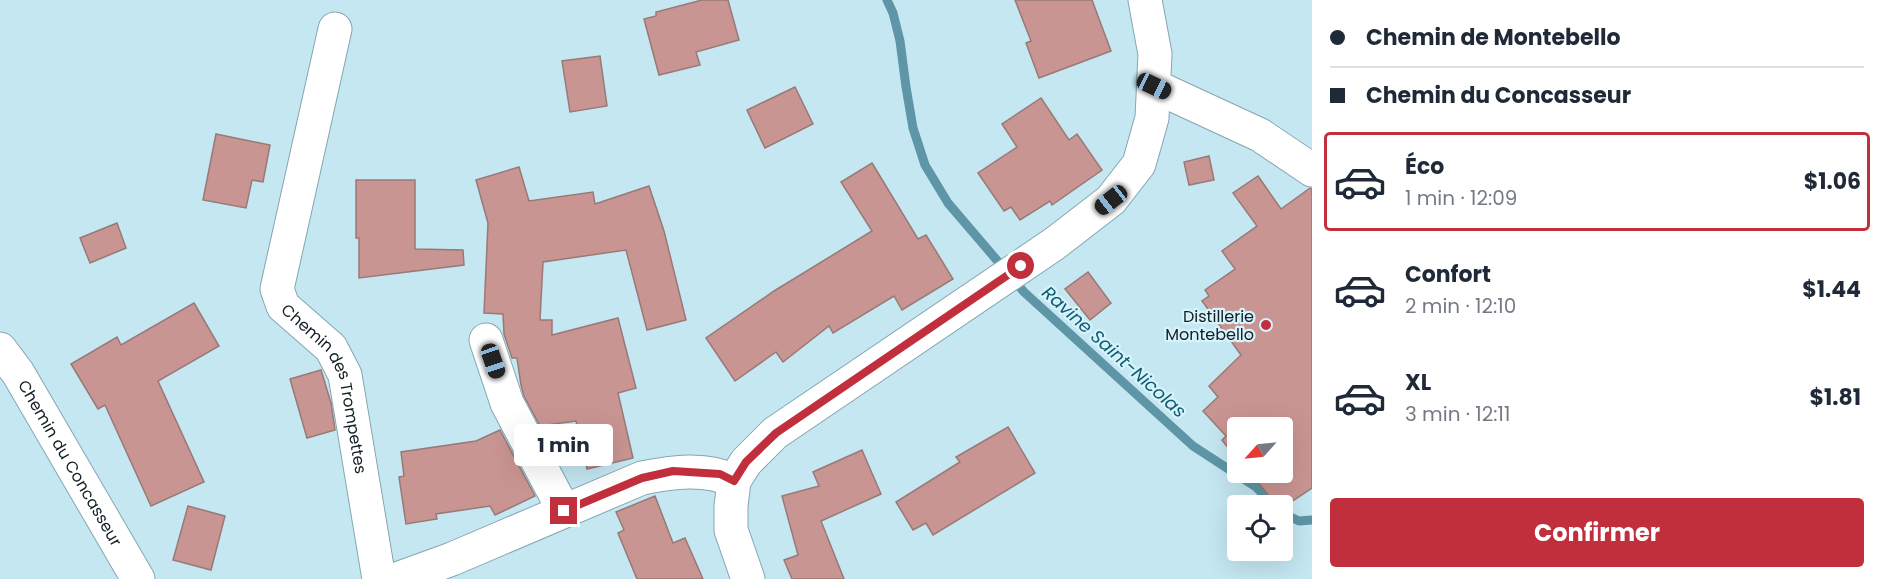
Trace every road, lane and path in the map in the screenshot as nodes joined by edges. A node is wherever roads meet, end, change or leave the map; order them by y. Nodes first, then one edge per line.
1 (1145, 0) edge
2 (334, 29) dead end
3 (1154, 86) junction
4 (1312, 170) edge
5 (486, 340) dead end
6 (0, 349) edge
7 (734, 481) junction
8 (564, 511) junction
9 (138, 579) edge
10 (379, 579) edge
11 (397, 579) edge
12 (748, 579) edge

1 - 3 street
2 - 10 street, Chemin des Trompettes
3 - 4 street
3 - 7 street
5 - 8 street
6 - 9 street, Chemin du Concasseur
7 - 8 street
7 - 12 street
8 - 11 street

